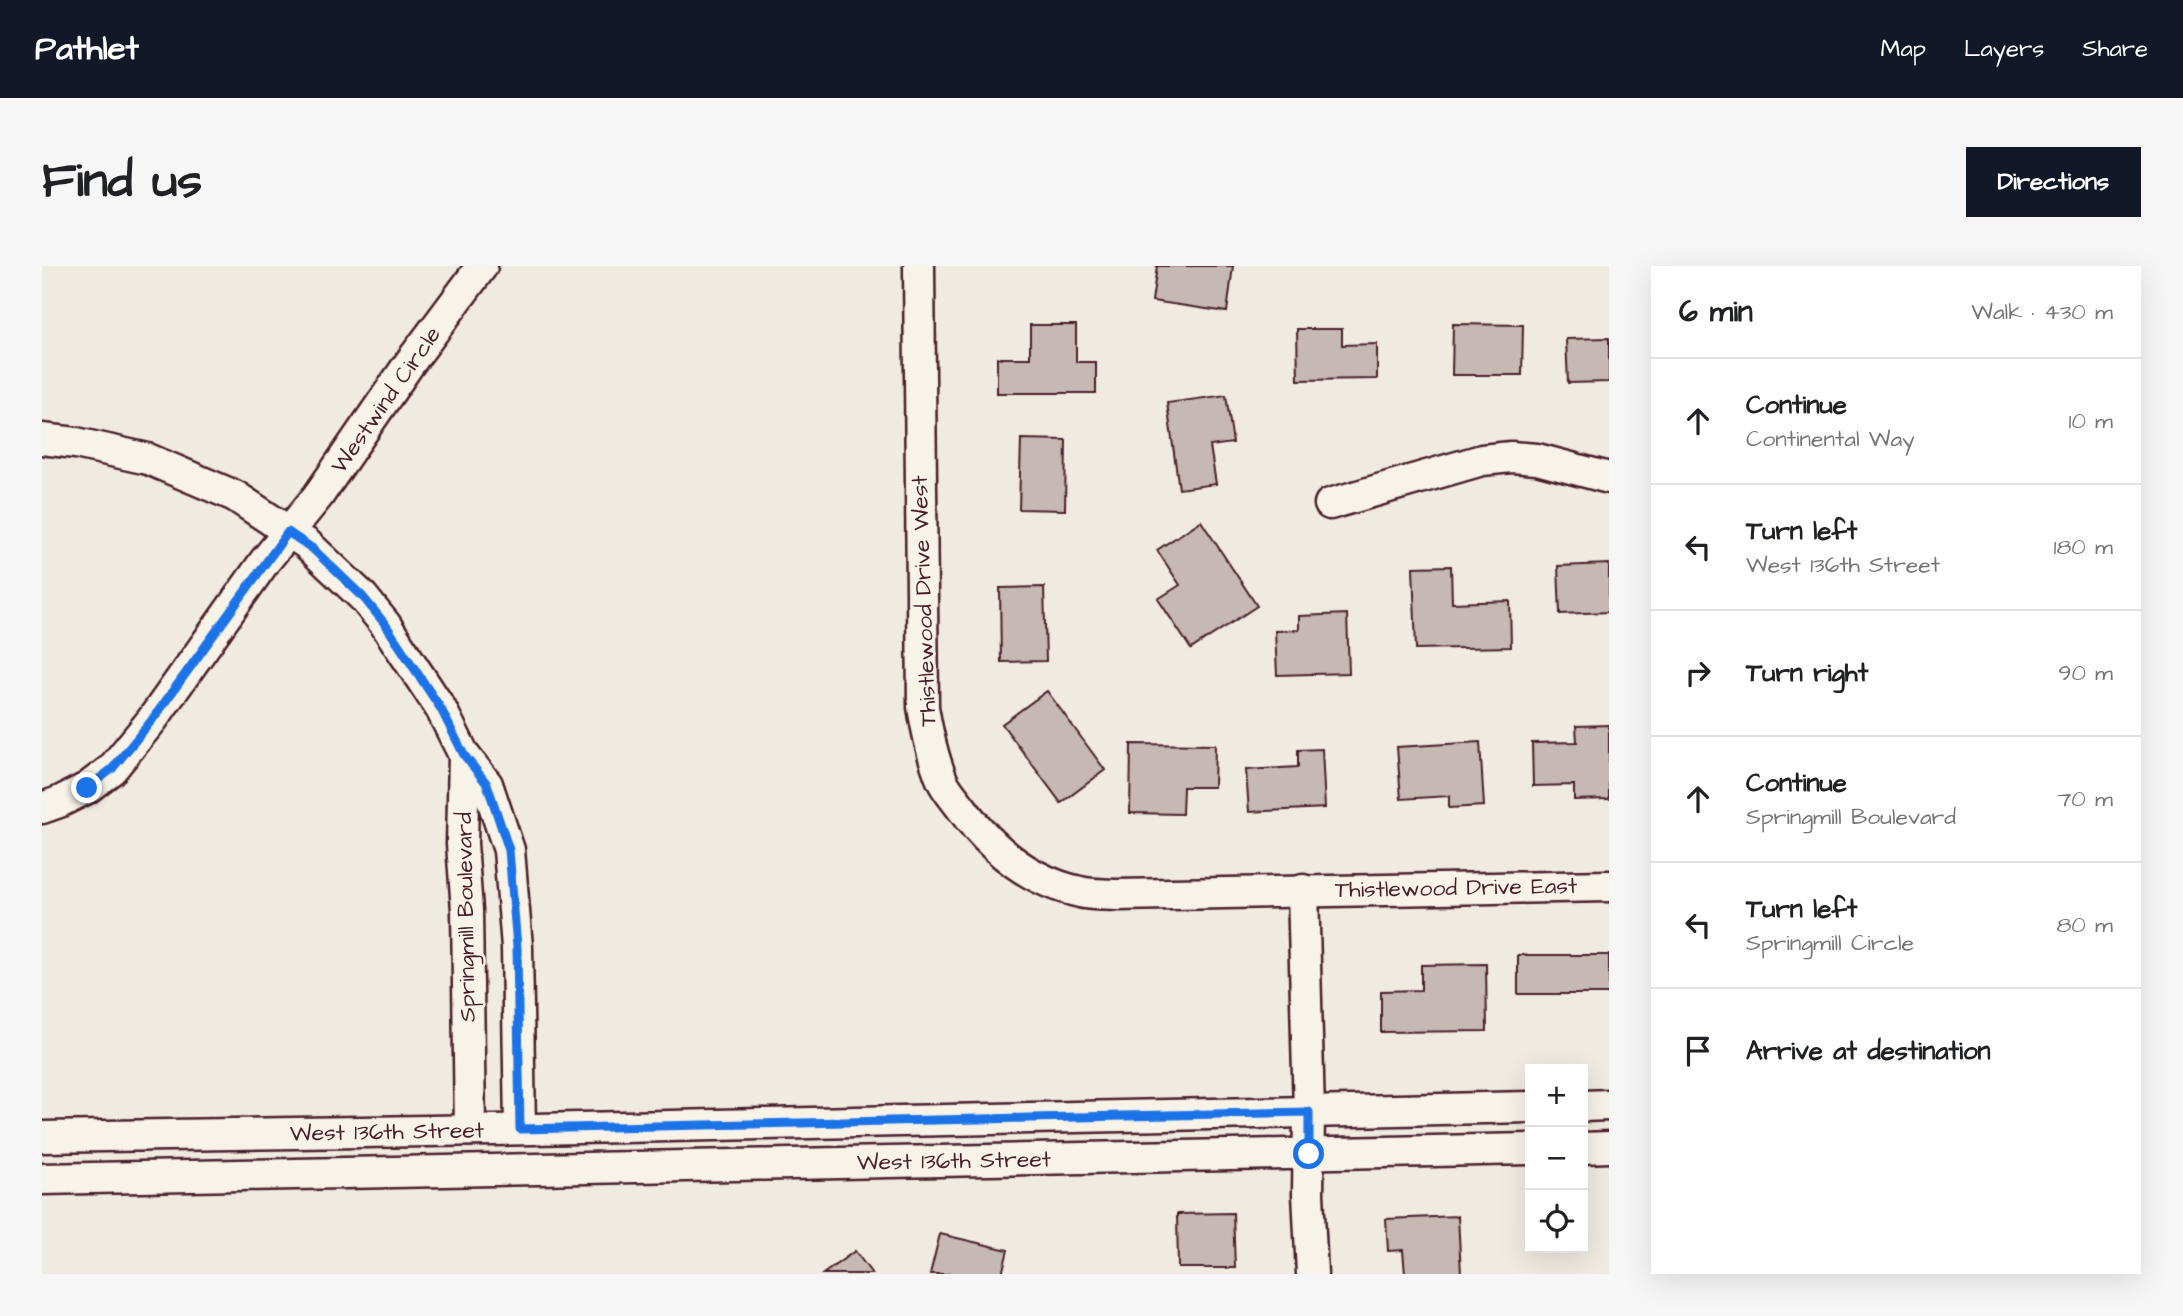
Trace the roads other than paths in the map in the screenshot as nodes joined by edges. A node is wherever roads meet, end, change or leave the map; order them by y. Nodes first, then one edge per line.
1 (482, 266) edge
2 (919, 266) edge
3 (42, 439) edge
4 (1609, 478) edge
5 (1330, 504) dead end
6 (288, 532) junction
7 (464, 755) junction
8 (42, 808) edge
9 (1609, 886) edge
10 (1303, 890) junction
11 (1609, 1105) edge
12 (1588, 1106) edge
13 (1525, 1108) edge
14 (494, 1130) junction
15 (1309, 1133) junction
16 (42, 1138) edge
17 (1609, 1147) edge
18 (1588, 1148) edge
19 (1525, 1149) edge
20 (495, 1170) junction
21 (42, 1179) edge
22 (1312, 1274) edge

1 - 6 street, Westwind Circle
2 - 10 street, Thistlewood Drive West
3 - 6 street, Springmill Boulevard
4 - 5 street
6 - 7 street, Springmill Boulevard
6 - 8 street, Westwind Circle
7 - 14 street, Springmill Boulevard
7 - 14 street
9 - 10 street, Thistlewood Drive East
10 - 15 street
11 - 12 street
13 - 15 street, West 136th Street
14 - 15 street, West 136th Street
14 - 16 street, West 136th Street
14 - 20 street
15 - 19 street, West 136th Street
15 - 20 street, West 136th Street
15 - 22 street
17 - 18 street
20 - 21 street, West 136th Street

